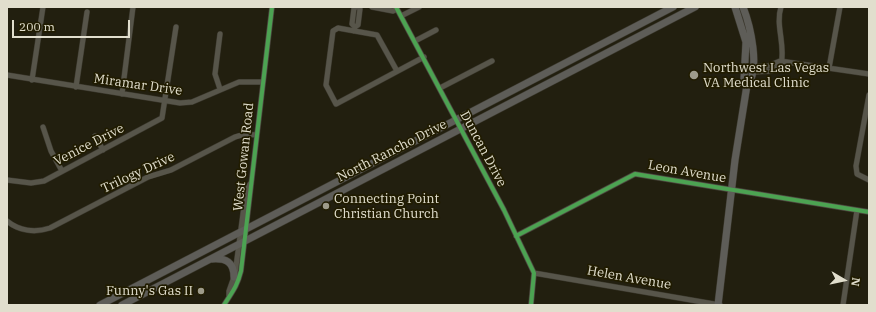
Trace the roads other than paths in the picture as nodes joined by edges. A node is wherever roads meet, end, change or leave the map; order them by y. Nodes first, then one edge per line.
1 (43, 7) edge
2 (133, 7) edge
3 (272, 7) edge
4 (358, 7) edge
5 (372, 7) edge
6 (419, 7) edge
7 (673, 7) edge
8 (695, 7) edge
9 (735, 7) edge
10 (743, 7) edge
11 (781, 7) edge
12 (840, 7) edge
13 (396, 8) edge
14 (87, 12) dead end
15 (401, 16) junction
16 (176, 27) dead end
17 (355, 29) junction
18 (436, 30) dead end
19 (220, 34) dead end
20 (415, 41) junction
21 (424, 57) junction
22 (492, 61) dead end
23 (781, 61) junction
24 (830, 68) junction
25 (752, 69) junction
26 (397, 71) junction
27 (869, 74) edge
28 (7, 75) edge
29 (32, 80) junction
30 (262, 82) junction
31 (747, 85) junction
32 (76, 87) junction
33 (440, 88) junction
34 (220, 89) junction
35 (122, 94) junction
36 (869, 95) edge
37 (166, 102) junction
38 (456, 120) junction
39 (43, 128) dead end
40 (460, 129) junction
41 (256, 135) junction
42 (95, 136) dead end
43 (103, 150) junction
44 (376, 161) junction
45 (62, 171) junction
46 (345, 177) junction
47 (7, 180) edge
48 (869, 180) edge
49 (359, 182) junction
50 (346, 188) junction
51 (731, 190) junction
52 (857, 210) junction
53 (869, 212) edge
54 (7, 220) edge
55 (244, 230) junction
56 (516, 236) junction
57 (242, 242) junction
58 (210, 259) junction
59 (534, 273) junction
60 (234, 277) junction
61 (229, 296) junction
62 (100, 305) edge
63 (122, 305) edge
64 (224, 305) edge
65 (531, 305) edge
66 (719, 305) edge
67 (843, 305) edge

1 - 29 street
2 - 35 street
3 - 30 street, West Gowan Road
4 - 17 street
5 - 13 street
6 - 15 street
7 - 38 main road, North Rancho Drive
8 - 40 main road, North Rancho Drive
9 - 31 main road
10 - 25 main road
11 - 23 street
12 - 24 street
13 - 15 street, Duncan Drive
14 - 32 street
15 - 20 street, Duncan Drive
16 - 37 street, Venice Drive
17 - 26 street
17 - 26 street
18 - 20 street
19 - 34 street
20 - 21 street, Duncan Drive
21 - 26 street
21 - 33 street, Duncan Drive
22 - 33 street
23 - 24 street
23 - 25 street
24 - 27 street
25 - 31 main road
28 - 29 street, Miramar Drive
29 - 32 street, Miramar Drive
30 - 34 street, Miramar Drive
30 - 41 street, West Gowan Road
31 - 51 main road
32 - 35 street, Miramar Drive
33 - 38 street, Duncan Drive
34 - 37 street, Miramar Drive
35 - 37 street, Miramar Drive
36 - 48 street
37 - 43 street, Venice Drive
38 - 40 street, Duncan Drive
38 - 44 main road, North Rancho Drive
39 - 45 street
40 - 49 main road, North Rancho Drive
40 - 56 street, Duncan Drive
41 - 54 street, Trilogy Drive
41 - 55 street, West Gowan Road
42 - 43 street
43 - 45 street, Venice Drive
44 - 46 main road, North Rancho Drive
44 - 49 main road
45 - 47 street, Venice Drive
46 - 50 main road
46 - 55 main road, North Rancho Drive
49 - 50 main road, North Rancho Drive
50 - 57 main road, North Rancho Drive
51 - 52 street, Leon Avenue
51 - 56 street, Leon Avenue
51 - 66 main road
52 - 53 street, Leon Avenue
52 - 67 street
55 - 57 street, West Gowan Road
55 - 62 main road, North Rancho Drive
56 - 59 street, Duncan Drive
57 - 58 main road, North Rancho Drive
57 - 60 street, West Gowan Road
57 - 61 street, West Gowan Road
58 - 60 main road
58 - 63 main road, North Rancho Drive
59 - 65 street
59 - 66 street, Helen Avenue
60 - 61 street, West Gowan Road
61 - 64 street, West Gowan Road

